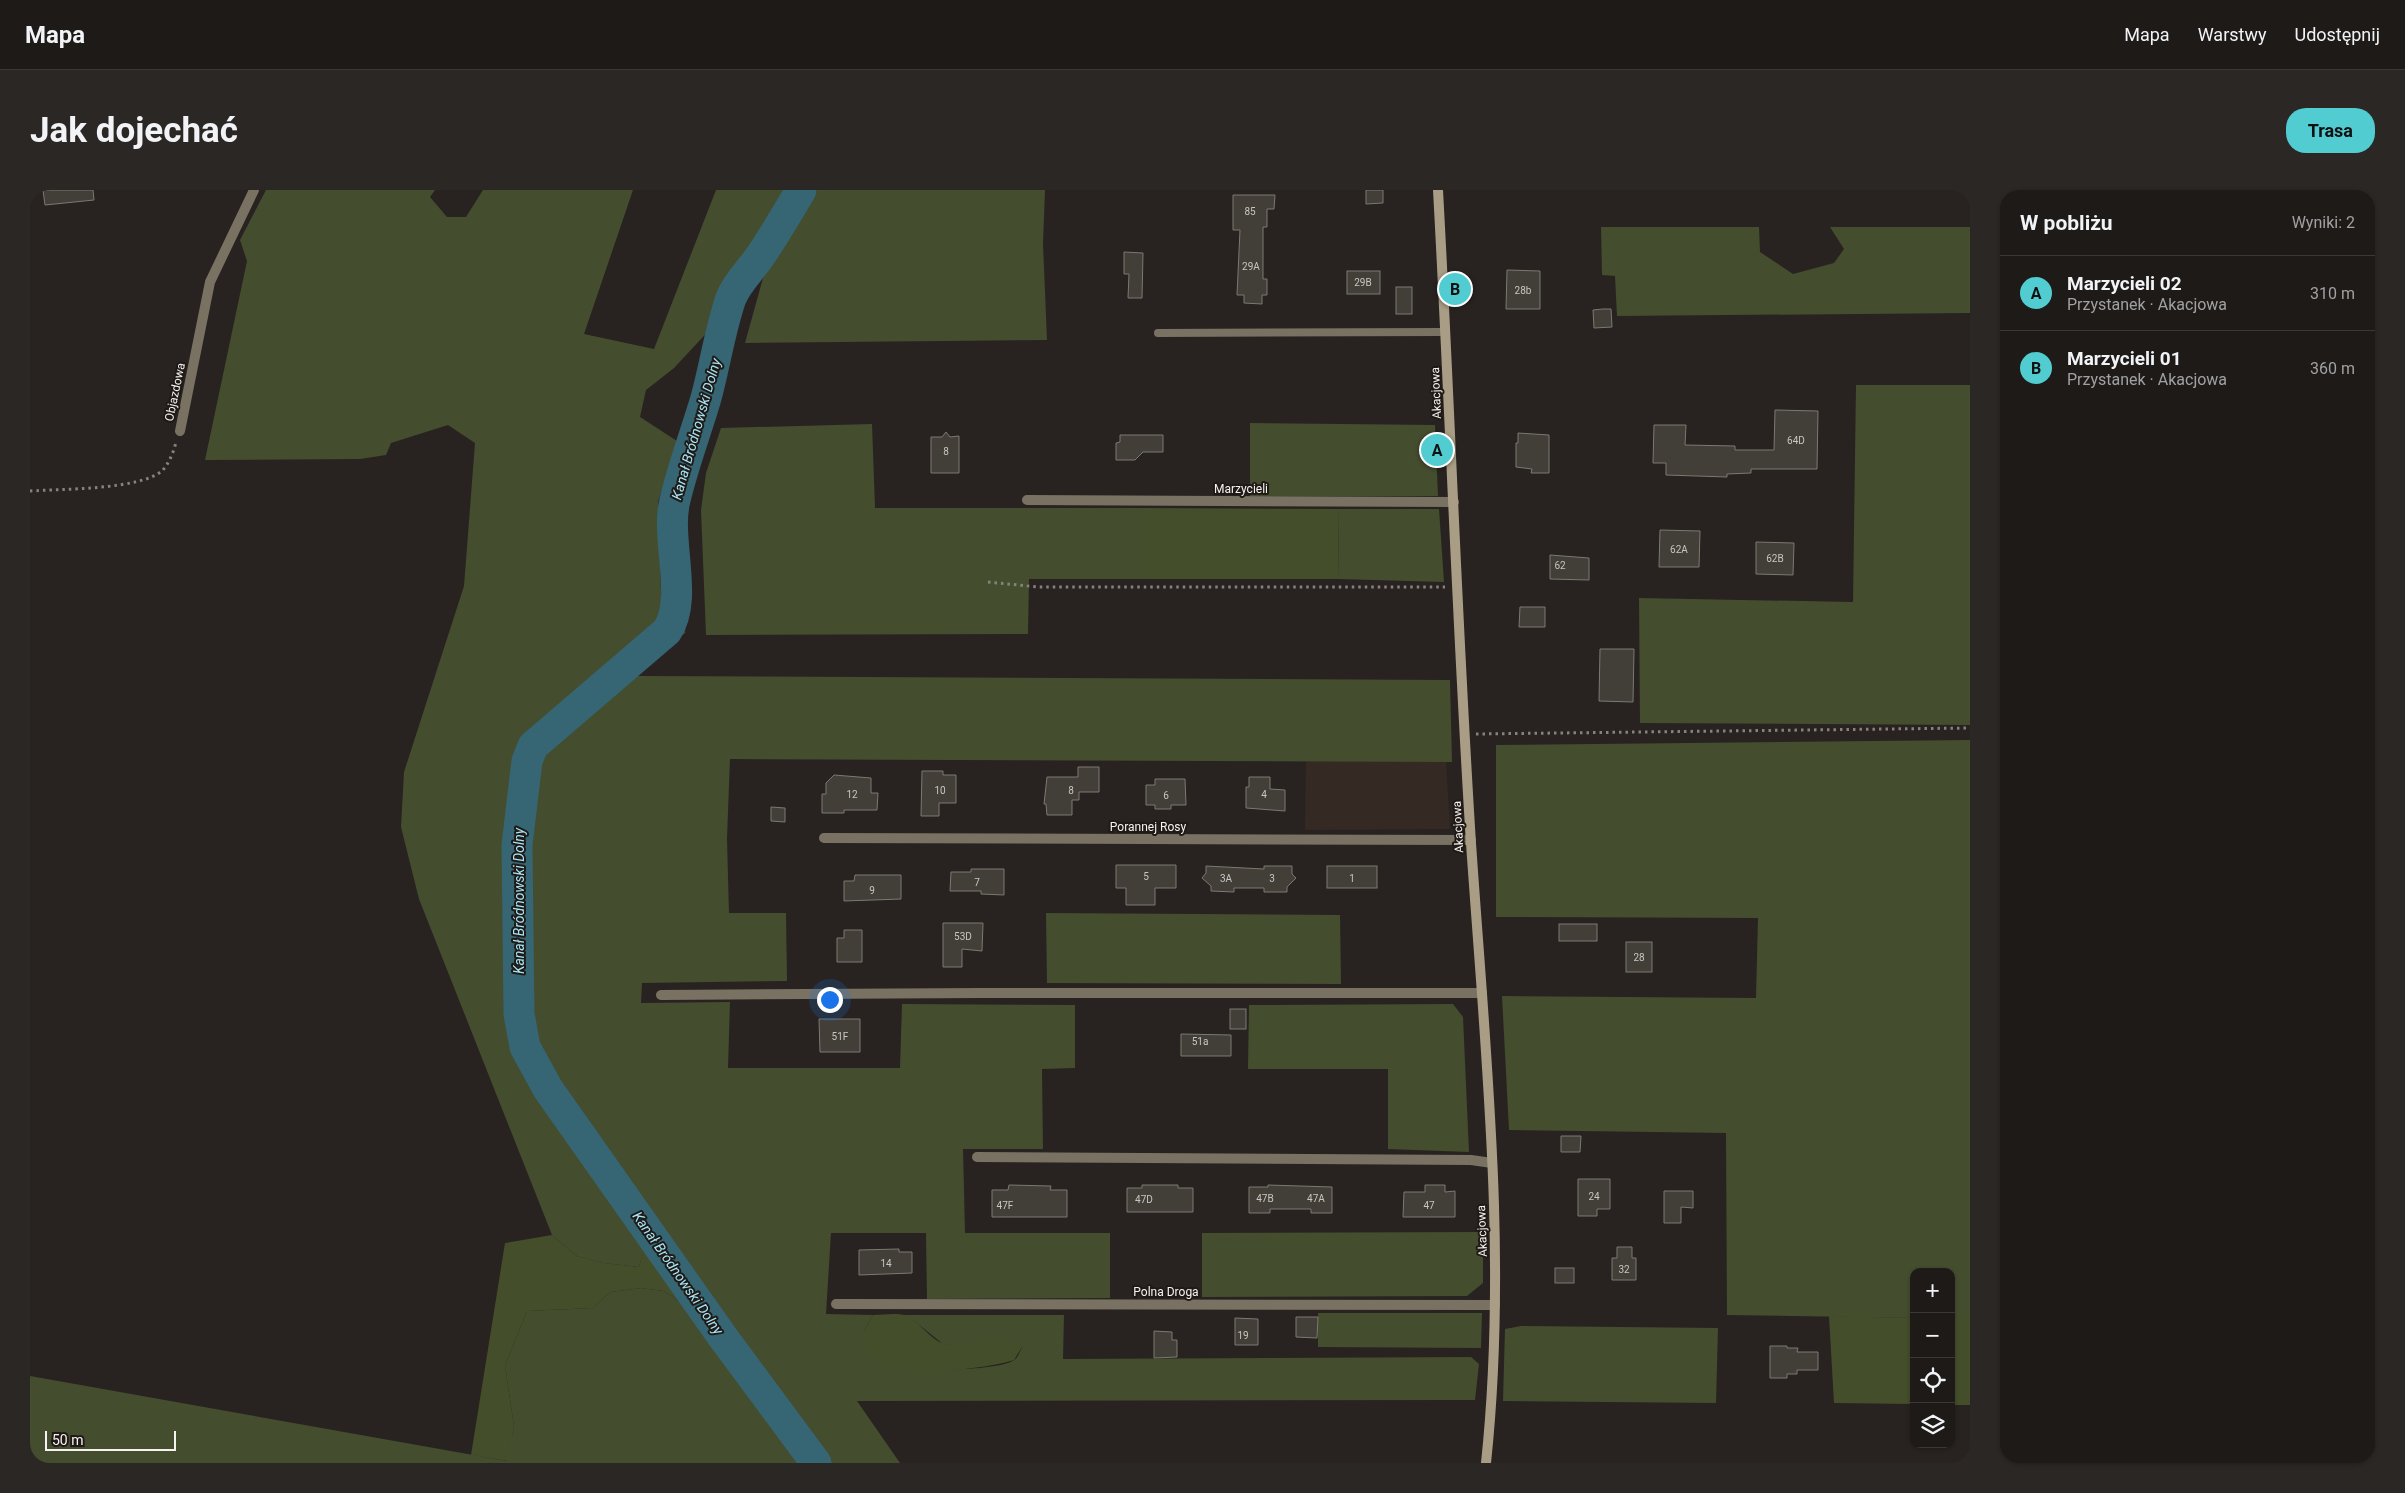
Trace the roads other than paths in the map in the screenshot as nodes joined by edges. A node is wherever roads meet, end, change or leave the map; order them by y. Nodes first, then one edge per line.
1 (254, 190) edge
2 (1438, 190) edge
3 (1446, 332) junction
4 (1158, 333) dead end
5 (180, 431) road end
6 (1027, 500) dead end
7 (1454, 502) junction
8 (824, 838) dead end
9 (1471, 840) junction
10 (1482, 994) junction
11 (661, 996) dead end
12 (977, 1157) dead end
13 (1492, 1163) junction
14 (836, 1304) dead end
15 (1495, 1306) junction
16 (1486, 1463) edge

1 - 5 street, Objazdowa
2 - 3 street, Akacjowa
3 - 4 lane
3 - 7 street, Akacjowa
6 - 7 street, Marzycieli
7 - 9 street, Akacjowa
8 - 9 street, Porannej Rosy
9 - 10 street, Akacjowa
10 - 11 street
10 - 13 street, Akacjowa
12 - 13 street
13 - 15 street, Akacjowa
14 - 15 street, Polna Droga
15 - 16 street, Akacjowa

